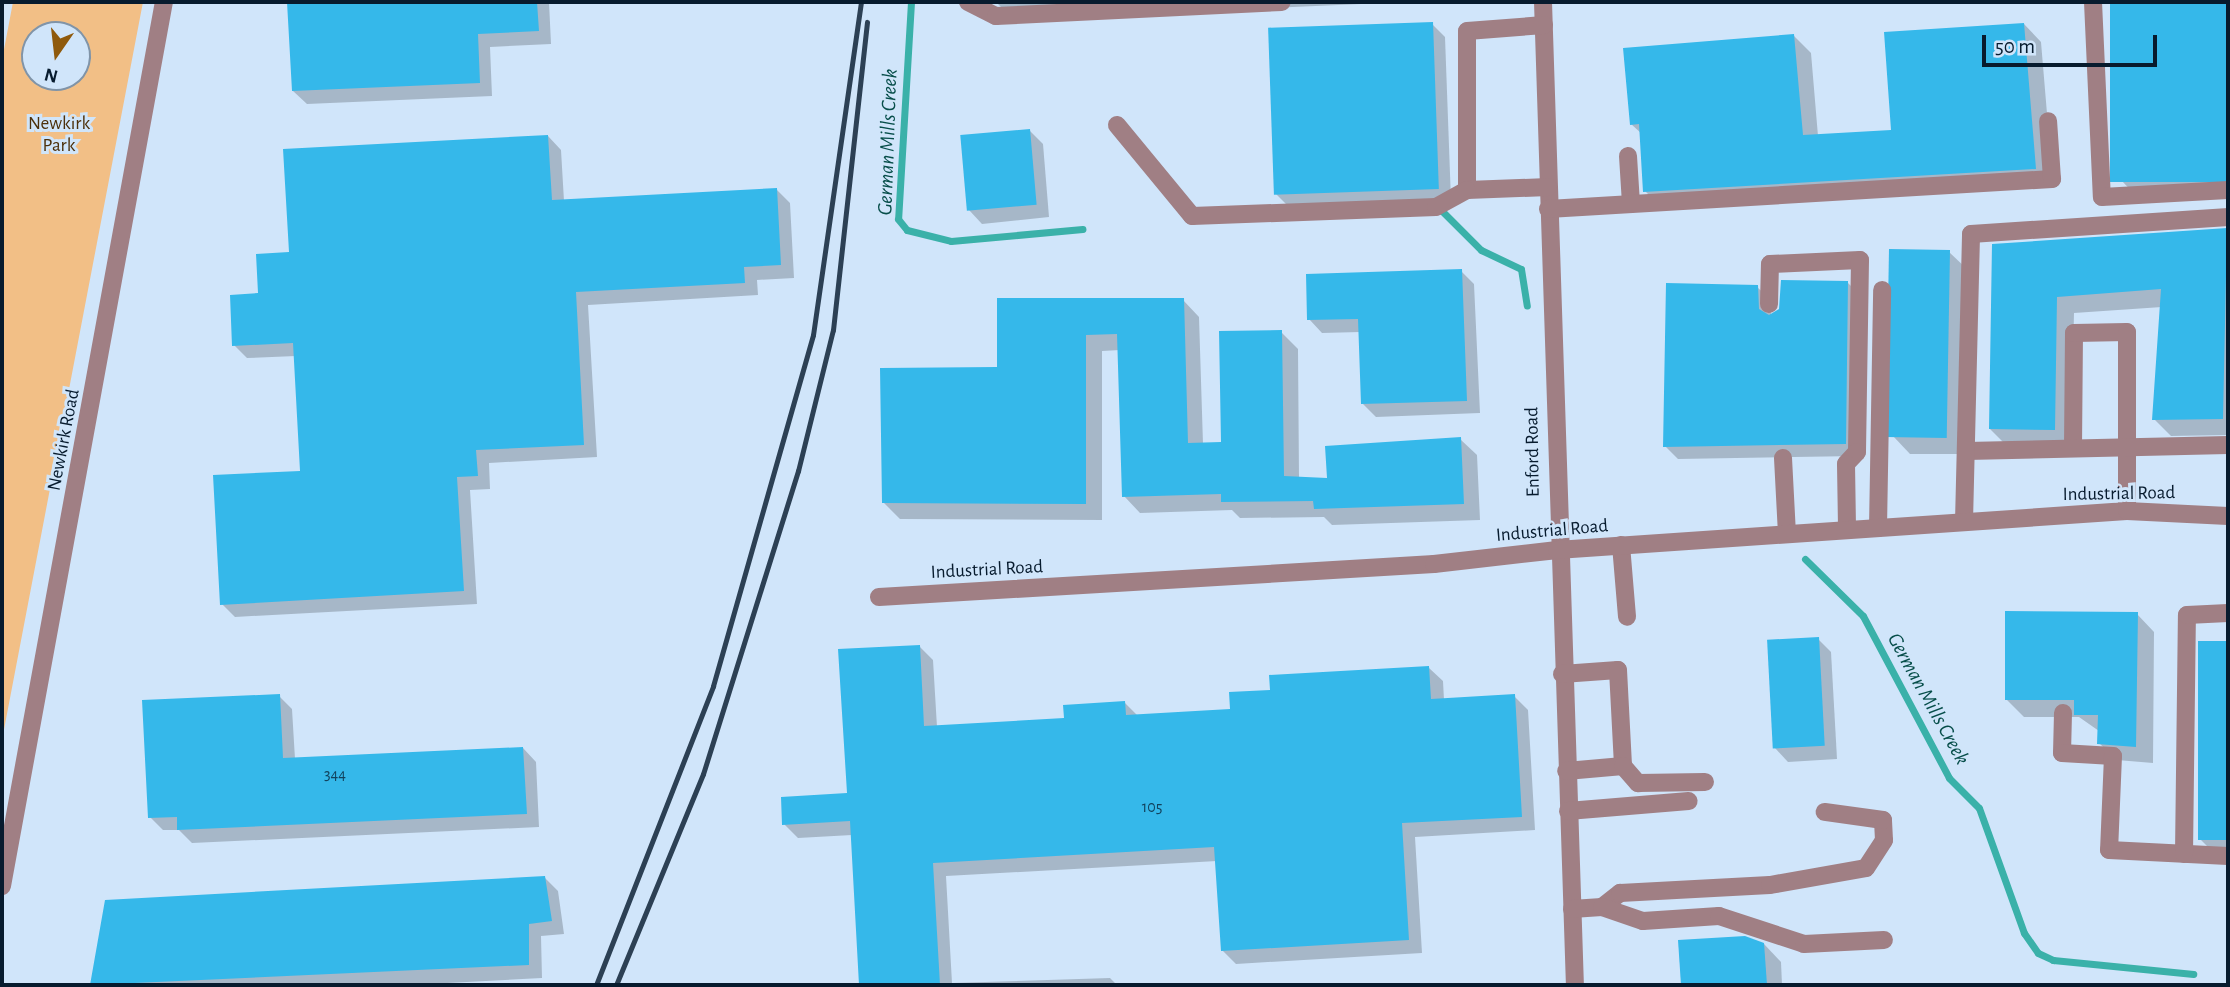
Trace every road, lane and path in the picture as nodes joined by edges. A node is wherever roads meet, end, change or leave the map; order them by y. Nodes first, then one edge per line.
1 (164, 2) edge
2 (968, 2) edge
3 (1282, 2) edge
4 (1543, 2) edge
5 (2092, 2) edge
6 (1544, 25) junction
7 (2048, 121) dead end
8 (1118, 125) dead end
9 (1628, 156) dead end
10 (1548, 187) junction
11 (1467, 190) junction
12 (2228, 190) edge
13 (2102, 197) junction
14 (1631, 204) junction
15 (1548, 209) junction
16 (2228, 217) edge
17 (2104, 225) junction
18 (1882, 290) dead end
19 (1769, 304) dead end
20 (2228, 444) edge
21 (2128, 447) junction
22 (2073, 448) junction
23 (1967, 451) junction
24 (1783, 458) dead end
25 (2127, 511) junction
26 (2228, 516) edge
27 (1964, 522) junction
28 (1878, 528) junction
29 (1847, 530) junction
30 (1787, 534) junction
31 (1621, 545) junction
32 (1557, 550) junction
33 (879, 597) dead end
34 (2228, 613) edge
35 (1627, 617) dead end
36 (1562, 674) junction
37 (2063, 713) dead end
38 (1623, 766) junction
39 (1566, 771) junction
40 (1705, 782) dead end
41 (1689, 801) dead end
42 (1568, 811) junction
43 (1825, 811) dead end
44 (2184, 854) junction
45 (2228, 856) edge
46 (2, 886) edge
47 (1602, 907) junction
48 (1572, 909) junction
49 (1884, 940) dead end
50 (1575, 985) edge

1 - 46 street, Newkirk Road
2 - 3 street
4 - 6 street, Enford Road
5 - 13 street
6 - 10 street, Enford Road
6 - 11 street
7 - 14 street
8 - 11 street
9 - 14 street
10 - 11 street
10 - 15 street, Enford Road
12 - 13 street
13 - 17 street
14 - 15 street
15 - 32 street, Enford Road
16 - 17 street
17 - 23 street
18 - 28 street
19 - 29 street
20 - 21 street
21 - 22 street
21 - 22 street
21 - 25 street
22 - 23 street
23 - 27 street
24 - 30 street
25 - 26 street, Industrial Road
25 - 27 street, Industrial Road
27 - 28 street, Industrial Road
28 - 29 street, Industrial Road
29 - 30 street, Industrial Road
30 - 31 street, Industrial Road
31 - 32 street, Industrial Road
31 - 35 street
32 - 33 street, Industrial Road
32 - 36 street, Enford Road
34 - 44 street
36 - 38 street
36 - 39 street, Enford Road
37 - 44 street
38 - 39 street
38 - 40 street
39 - 42 street, Enford Road
41 - 42 street
42 - 48 street, Enford Road
43 - 47 street
44 - 45 street
47 - 48 street
47 - 49 street
48 - 50 street, Enford Road

